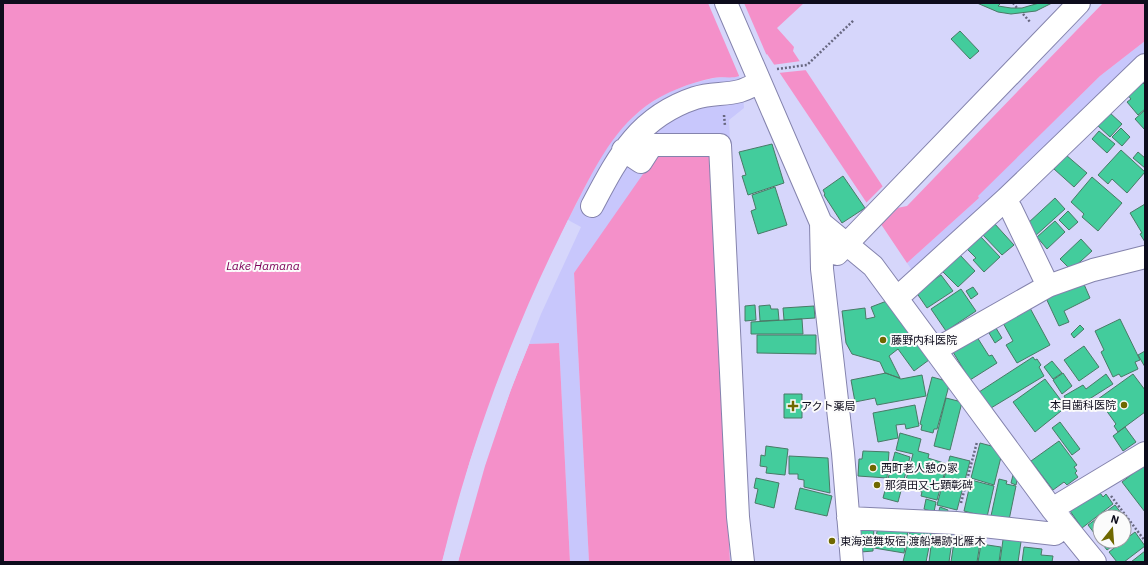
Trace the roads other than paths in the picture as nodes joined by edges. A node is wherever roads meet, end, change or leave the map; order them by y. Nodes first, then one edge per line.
1 (726, 3) edge
2 (1079, 3) edge
3 (1145, 65) edge
4 (763, 73) junction
5 (623, 150) junction
6 (1004, 201) junction
7 (592, 206) dead end
8 (821, 223) junction
9 (846, 244) junction
10 (1145, 257) edge
11 (822, 269) junction
12 (1048, 286) junction
13 (897, 298) junction
14 (935, 350) junction
15 (1145, 453) edge
16 (1052, 509) junction
17 (848, 518) junction
18 (1065, 526) junction
19 (743, 562) edge
20 (852, 562) edge
21 (1095, 562) edge

1 - 4 street
2 - 9 street
3 - 6 street
4 - 5 street
4 - 8 street
5 - 7 street
5 - 19 street
6 - 12 street
6 - 13 street
8 - 9 street
8 - 11 street
9 - 11 street
9 - 13 street
10 - 12 street
11 - 17 street
12 - 14 street
13 - 14 street
14 - 16 street
15 - 16 street
16 - 18 street
17 - 18 street
17 - 20 street
18 - 21 street

